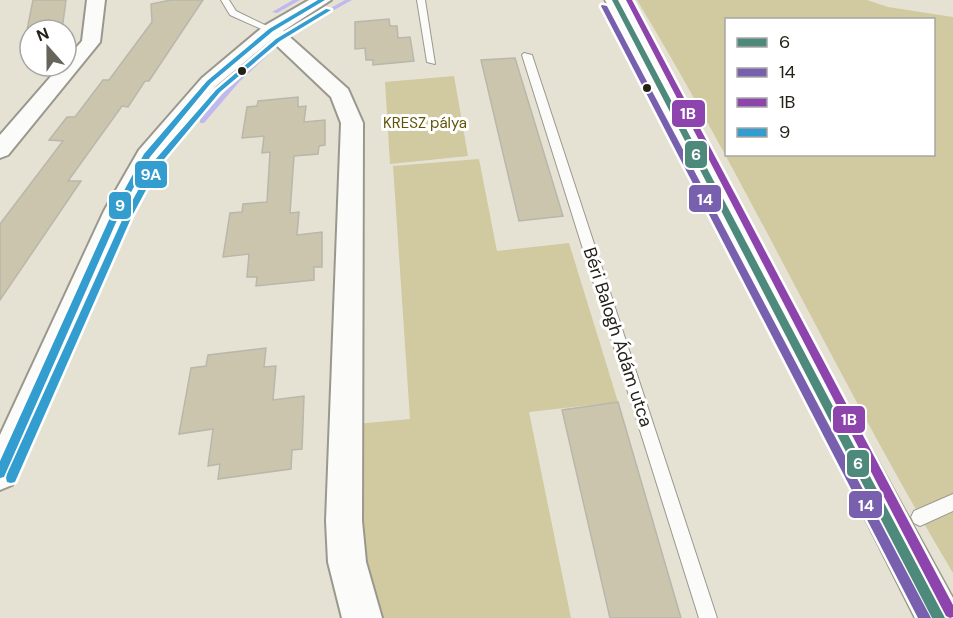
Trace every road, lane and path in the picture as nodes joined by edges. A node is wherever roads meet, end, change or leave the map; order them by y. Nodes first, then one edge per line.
1 (96, 0) edge
2 (225, 0) edge
3 (322, 0) edge
4 (421, 0) edge
5 (615, 0) edge
6 (271, 30) junction
7 (527, 55) dead end
8 (432, 62) dead end
9 (3, 143) edge
10 (0, 473) edge
11 (953, 502) edge
12 (920, 517) dead end
13 (362, 618) edge
14 (708, 618) edge
15 (939, 618) edge

1 - 9 street
2 - 6 lane
3 - 6 street
4 - 8 lane
5 - 15 street
6 - 10 street
6 - 13 street
7 - 14 lane, Béri Balogh Ádám utca
11 - 12 lane

